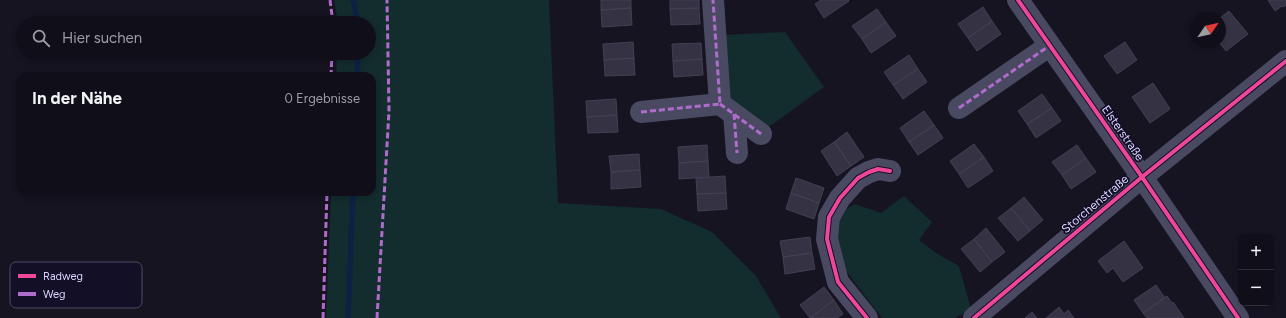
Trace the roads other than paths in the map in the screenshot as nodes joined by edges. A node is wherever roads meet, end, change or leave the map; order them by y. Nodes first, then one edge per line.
1 (713, 0) edge
2 (1018, 0) edge
3 (1049, 46) junction
4 (1286, 61) edge
5 (960, 108) dead end
6 (727, 109) junction
7 (641, 112) dead end
8 (761, 134) dead end
9 (736, 152) dead end
10 (890, 171) dead end
11 (1142, 178) junction
12 (867, 318) edge
13 (974, 318) edge
14 (1238, 318) edge

1 - 6 street
2 - 3 street, Elsterstraße
3 - 5 street
3 - 11 street, Elsterstraße
4 - 11 street, Storchenstraße
6 - 7 street
6 - 8 street
6 - 9 street
10 - 12 street
11 - 13 street, Storchenstraße
11 - 14 street, Elsterstraße

